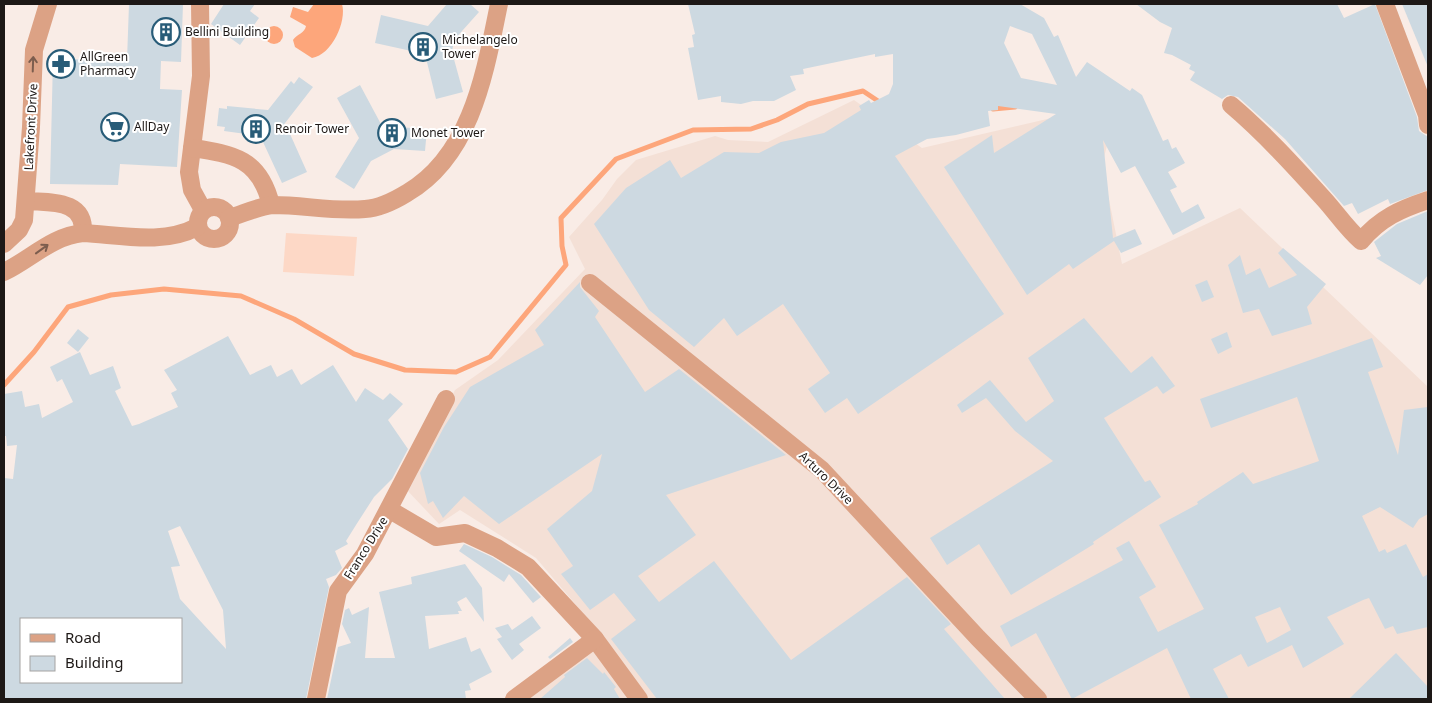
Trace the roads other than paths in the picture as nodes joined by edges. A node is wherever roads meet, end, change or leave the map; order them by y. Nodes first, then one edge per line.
1 (48, 4) edge
2 (200, 4) edge
3 (499, 4) edge
4 (1385, 4) edge
5 (1231, 105) dead end
6 (1428, 125) edge
7 (192, 148) junction
8 (1428, 200) edge
9 (27, 201) junction
10 (271, 205) junction
11 (203, 210) junction
12 (229, 218) junction
13 (197, 227) junction
14 (83, 232) junction
15 (4, 244) edge
16 (4, 272) edge
17 (590, 283) dead end
18 (446, 399) dead end
19 (390, 510) junction
20 (595, 639) junction
21 (316, 699) edge
22 (514, 699) edge
23 (639, 699) edge
24 (1038, 699) edge

9 -> 1 street, Lakefront Drive
2 - 7 street
3 - 10 street
4 - 6 street
5 - 8 street
7 - 10 street
7 - 11 street
9 - 14 street
9 - 15 street, Lakefront Drive
10 - 12 street
11 - 12 street
11 - 13 street
12 - 13 street
13 - 14 street
16 -> 14 street
17 - 24 street, Arturo Drive
18 - 19 street
19 - 20 street, Franco Drive
19 - 21 street, Franco Drive
20 - 22 street
20 - 23 street, Franco Drive

